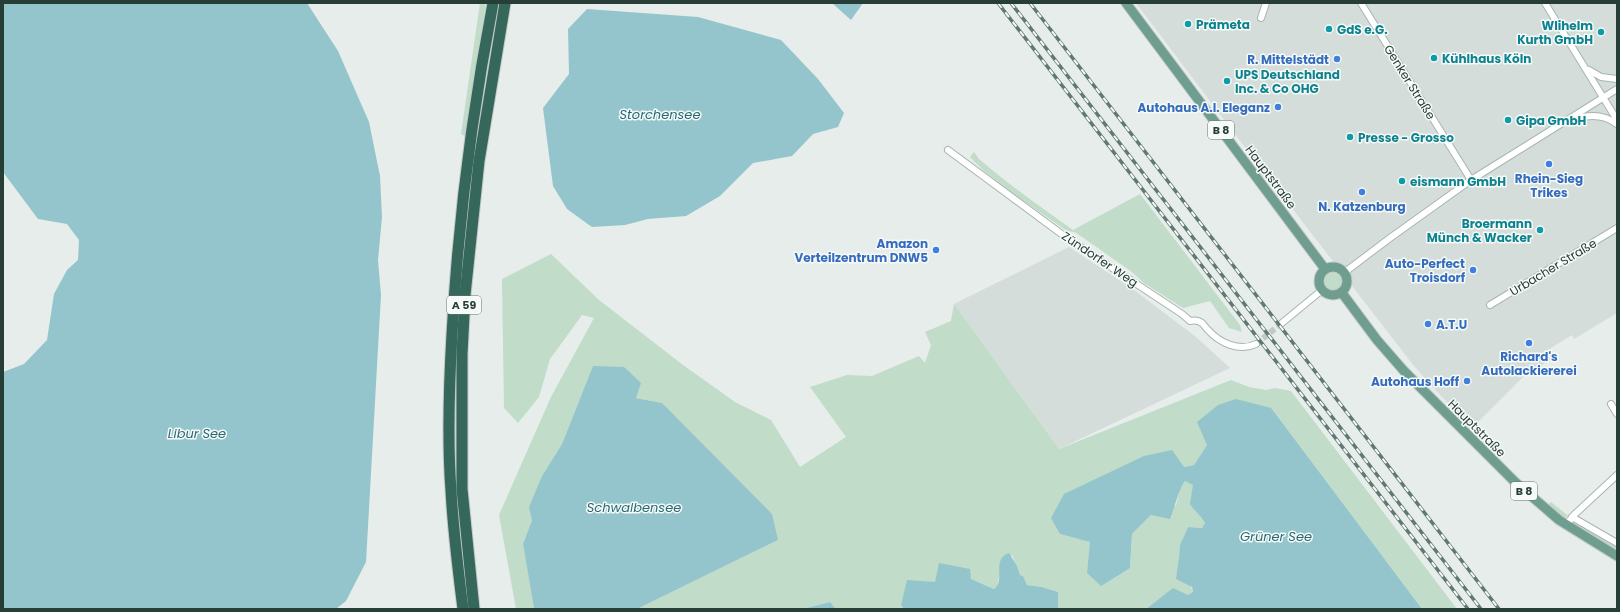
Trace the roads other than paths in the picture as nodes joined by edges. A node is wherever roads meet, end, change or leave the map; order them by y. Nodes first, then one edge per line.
1 (493, 3) edge
2 (504, 3) edge
3 (1126, 3) edge
4 (1266, 3) edge
5 (1361, 3) edge
6 (1545, 3) edge
7 (1261, 18) dead end
8 (1586, 68) junction
9 (1617, 79) edge
10 (1617, 89) edge
11 (1603, 98) junction
12 (1617, 120) edge
13 (1561, 123) junction
14 (1617, 124) edge
15 (948, 150) dead end
16 (1471, 180) junction
17 (1617, 228) edge
18 (1324, 269) junction
19 (1345, 272) junction
20 (1322, 290) junction
21 (1342, 293) junction
22 (1490, 305) dead end
23 (1282, 323) tunnel mouth
24 (1256, 344) tunnel mouth
25 (1611, 404) dead end
26 (1617, 414) edge
27 (1617, 474) edge
28 (1572, 517) junction
29 (1566, 525) junction
30 (1617, 543) edge
31 (1617, 556) edge
32 (463, 609) edge
33 (474, 609) edge

1 - 32 highway, A 59
2 - 33 highway, A 59
3 - 18 main road, Hauptstraße / B 8
4 - 7 street
5 - 16 street, Genker Straße
6 - 8 street
8 - 9 street
8 - 11 street
10 - 11 street
11 - 12 street
11 - 13 street
13 - 14 street
13 - 16 street
15 - 24 street, Zündorfer Weg
16 - 19 street
17 - 22 street, Urbacher Straße
18 - 19 main road
18 - 20 main road
19 - 21 main road
20 - 21 main road
20 - 23 street
21 - 29 main road, Hauptstraße / B 8
25 - 26 street
27 - 28 street
28 - 29 street
28 - 30 street
29 - 31 main road, Hauptstraße / B 8

